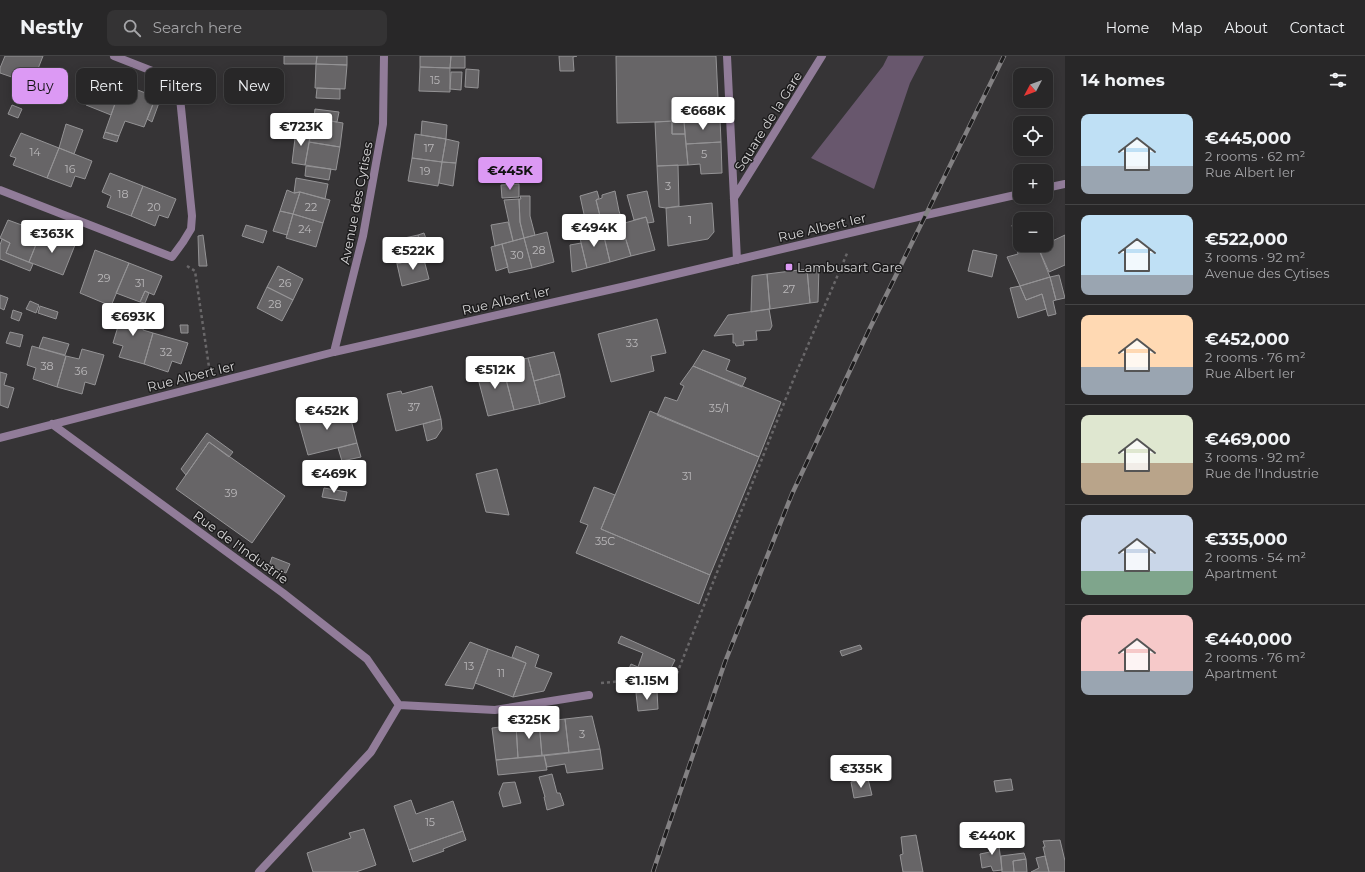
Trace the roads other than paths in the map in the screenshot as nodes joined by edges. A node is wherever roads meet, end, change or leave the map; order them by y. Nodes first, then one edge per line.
1 (114, 56) edge
2 (384, 56) edge
3 (727, 56) edge
4 (822, 56) edge
5 (1065, 184) edge
6 (1053, 187) edge
7 (0, 190) edge
8 (1013, 195) edge
9 (734, 198) junction
10 (737, 260) junction
11 (334, 352) junction
12 (52, 424) junction
13 (0, 438) edge
14 (589, 695) road end
15 (399, 705) junction
16 (259, 872) edge

1 - 7 street
2 - 11 street, Avenue des Cytises
3 - 9 street, Square de la Gare
4 - 9 street, Square de la Gare
5 - 6 street
8 - 10 street, Rue Albert Ier
9 - 10 street, Square de la Gare
10 - 11 street, Rue Albert Ier
11 - 12 street, Rue Albert Ier
12 - 13 street, Rue Albert Ier
12 - 15 street, Rue de l'Industrie
14 - 15 street
15 - 16 street

